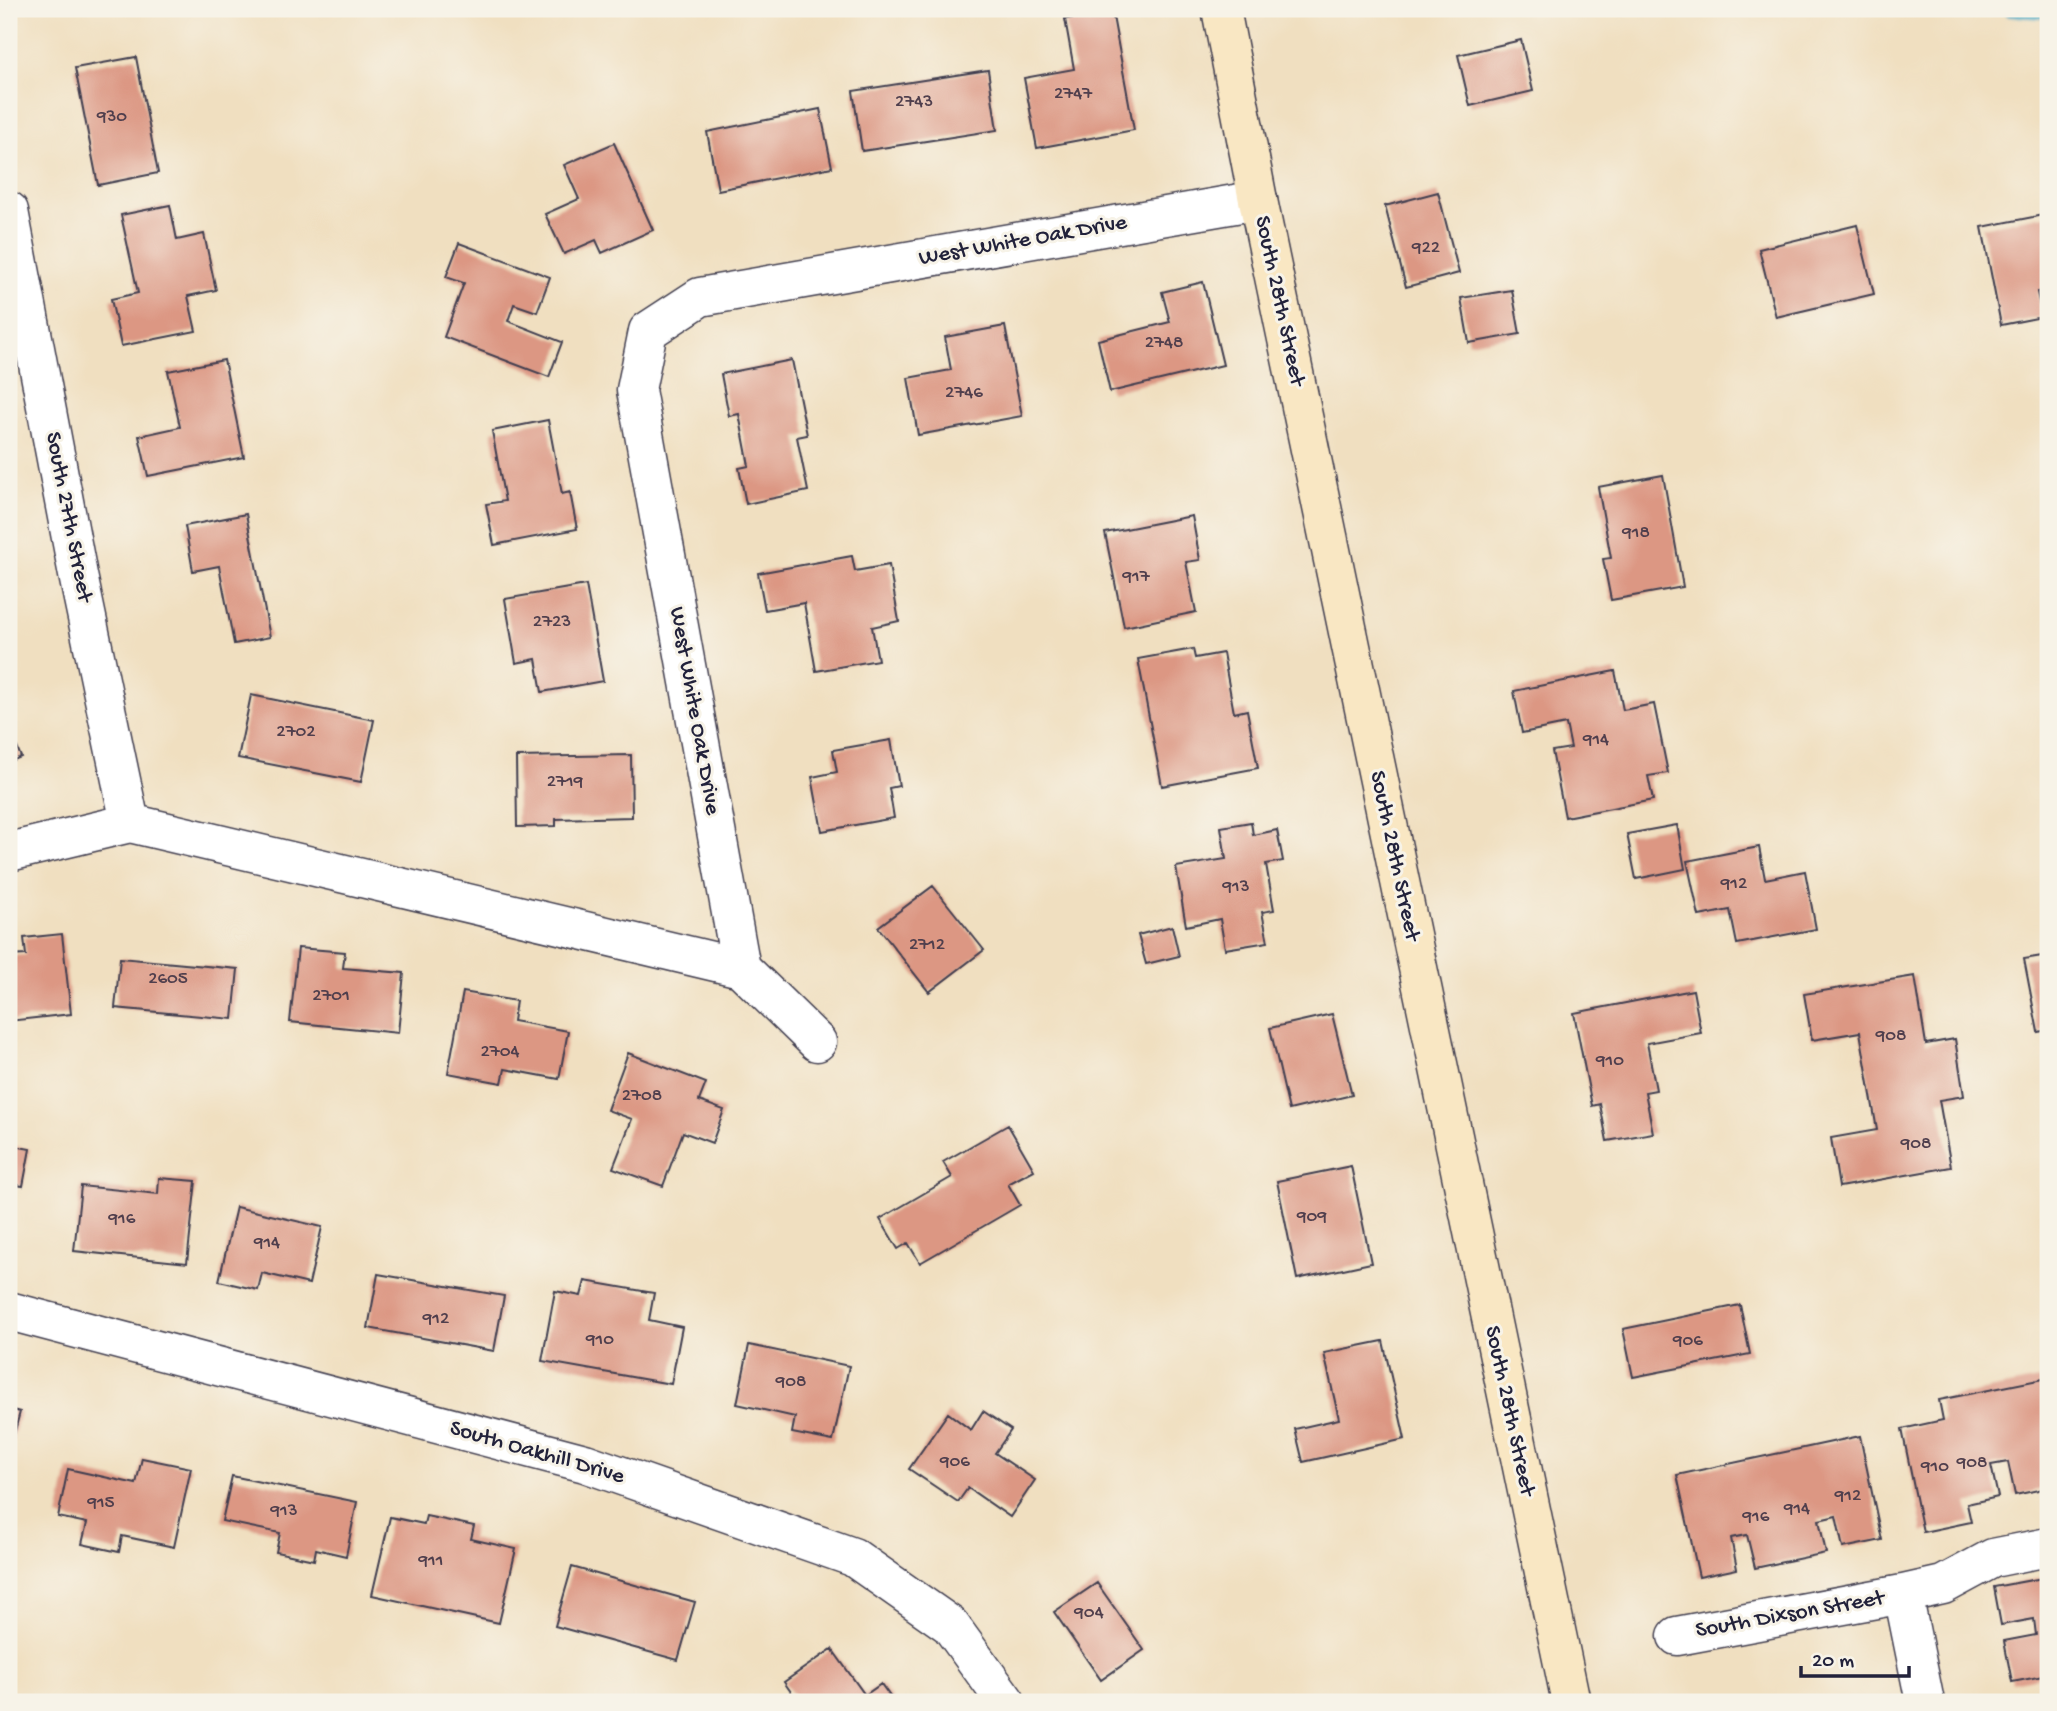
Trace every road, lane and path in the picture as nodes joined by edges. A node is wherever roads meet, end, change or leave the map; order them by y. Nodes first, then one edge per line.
1 (1221, 9) edge
2 (1258, 200) junction
3 (9, 211) edge
4 (130, 823) junction
5 (9, 852) edge
6 (741, 968) junction
7 (817, 1042) dead end
8 (9, 1311) edge
9 (2048, 1547) edge
10 (1903, 1594) junction
11 (1677, 1636) dead end
12 (1006, 1702) edge
13 (1571, 1702) edge
14 (1925, 1702) edge

1 - 2 street, South 28th Street
2 - 6 street, West White Oak Drive
2 - 13 street, South 28th Street
3 - 4 street, South 27th Street
4 - 5 street
4 - 6 street
6 - 7 street
8 - 12 street, South Oakhill Drive
9 - 10 street, South Dixson Street
10 - 11 street, South Dixson Street
10 - 14 street, South Dixson Street

